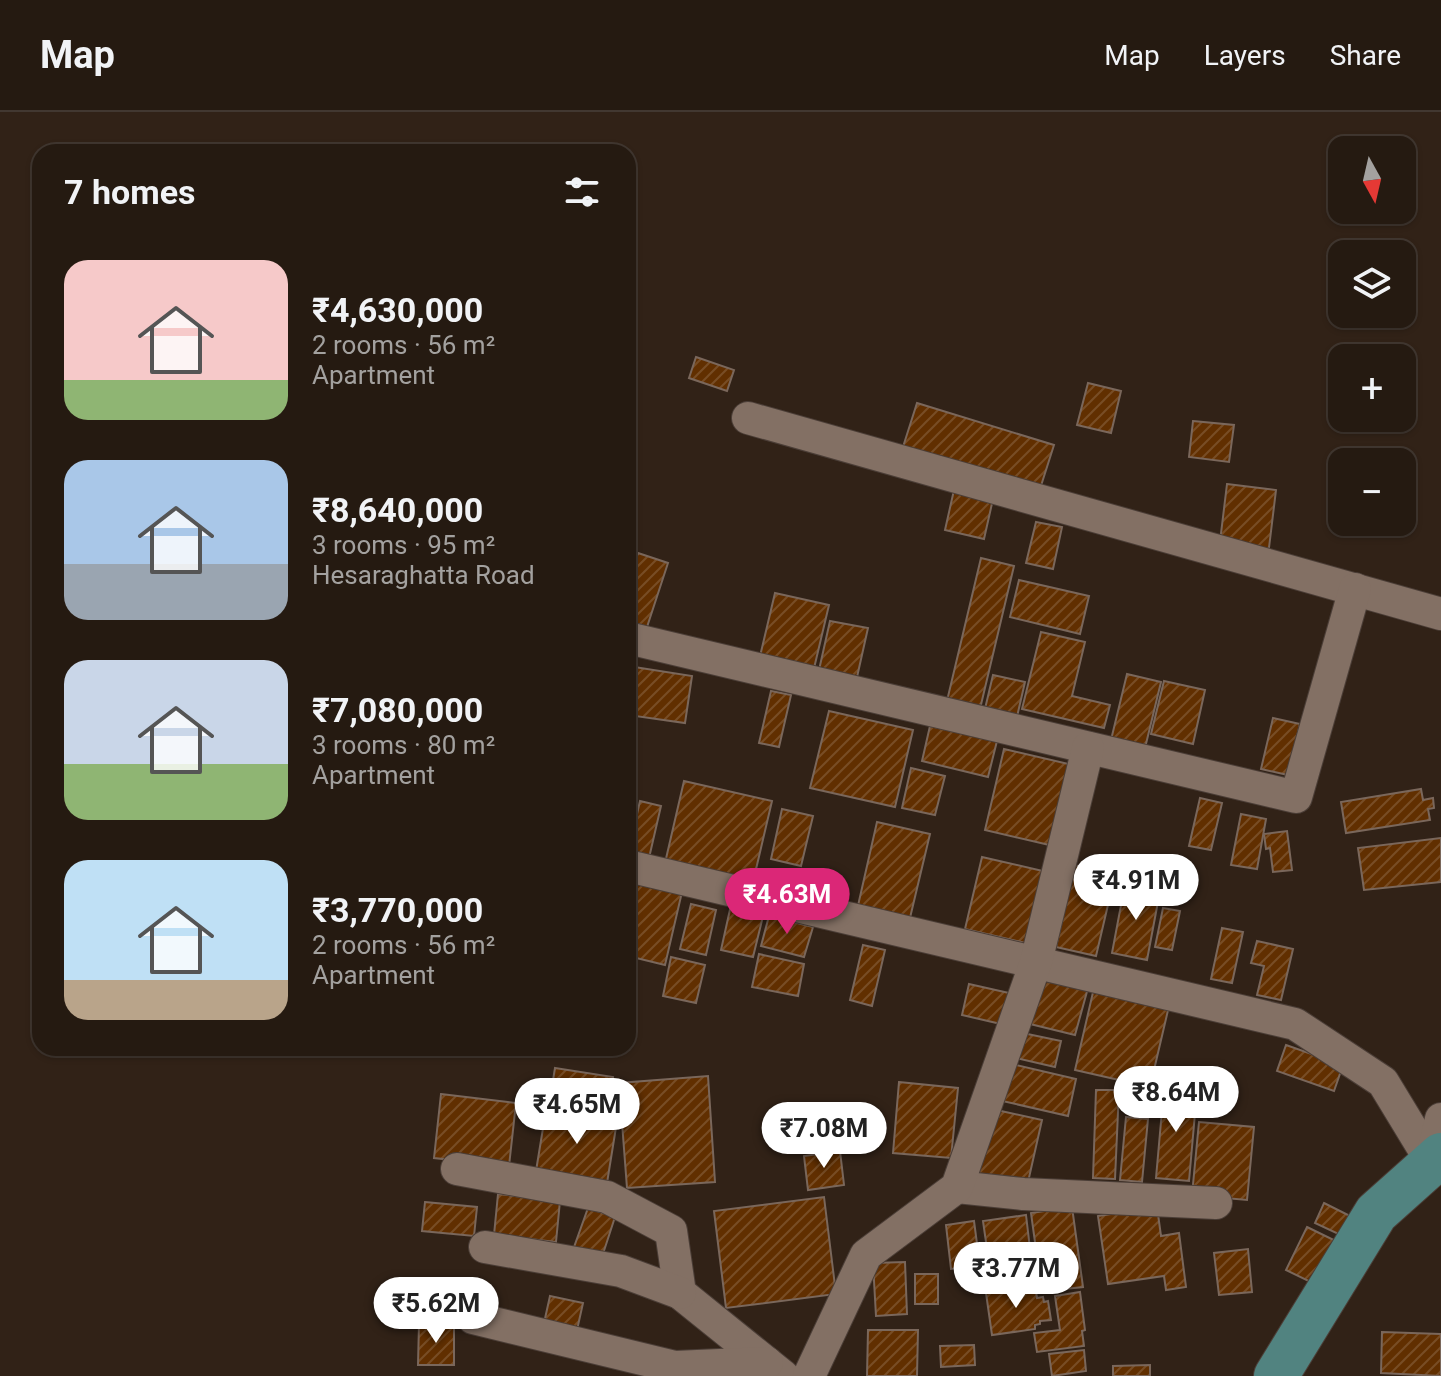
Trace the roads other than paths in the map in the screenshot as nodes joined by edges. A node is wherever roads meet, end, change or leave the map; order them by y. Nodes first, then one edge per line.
1 (748, 418) dead end
2 (1355, 589) junction
3 (1441, 614) edge
4 (636, 640) edge
5 (1088, 748) junction
6 (636, 868) edge
7 (1036, 962) junction
8 (1441, 1119) edge
9 (1436, 1158) edge
10 (457, 1169) dead end
11 (957, 1187) junction
12 (1216, 1203) dead end
13 (485, 1247) dead end
14 (680, 1293) junction
15 (473, 1318) dead end
16 (775, 1370) edge
17 (809, 1376) edge
18 (1276, 1376) edge

1 - 2 street
2 - 3 street
2 - 5 street
4 - 5 street
5 - 7 street
6 - 7 street
7 - 9 street
7 - 11 street
8 - 9 street
9 - 18 main road
10 - 14 street
11 - 12 street
11 - 17 street
13 - 14 street
14 - 16 street
15 - 16 street

